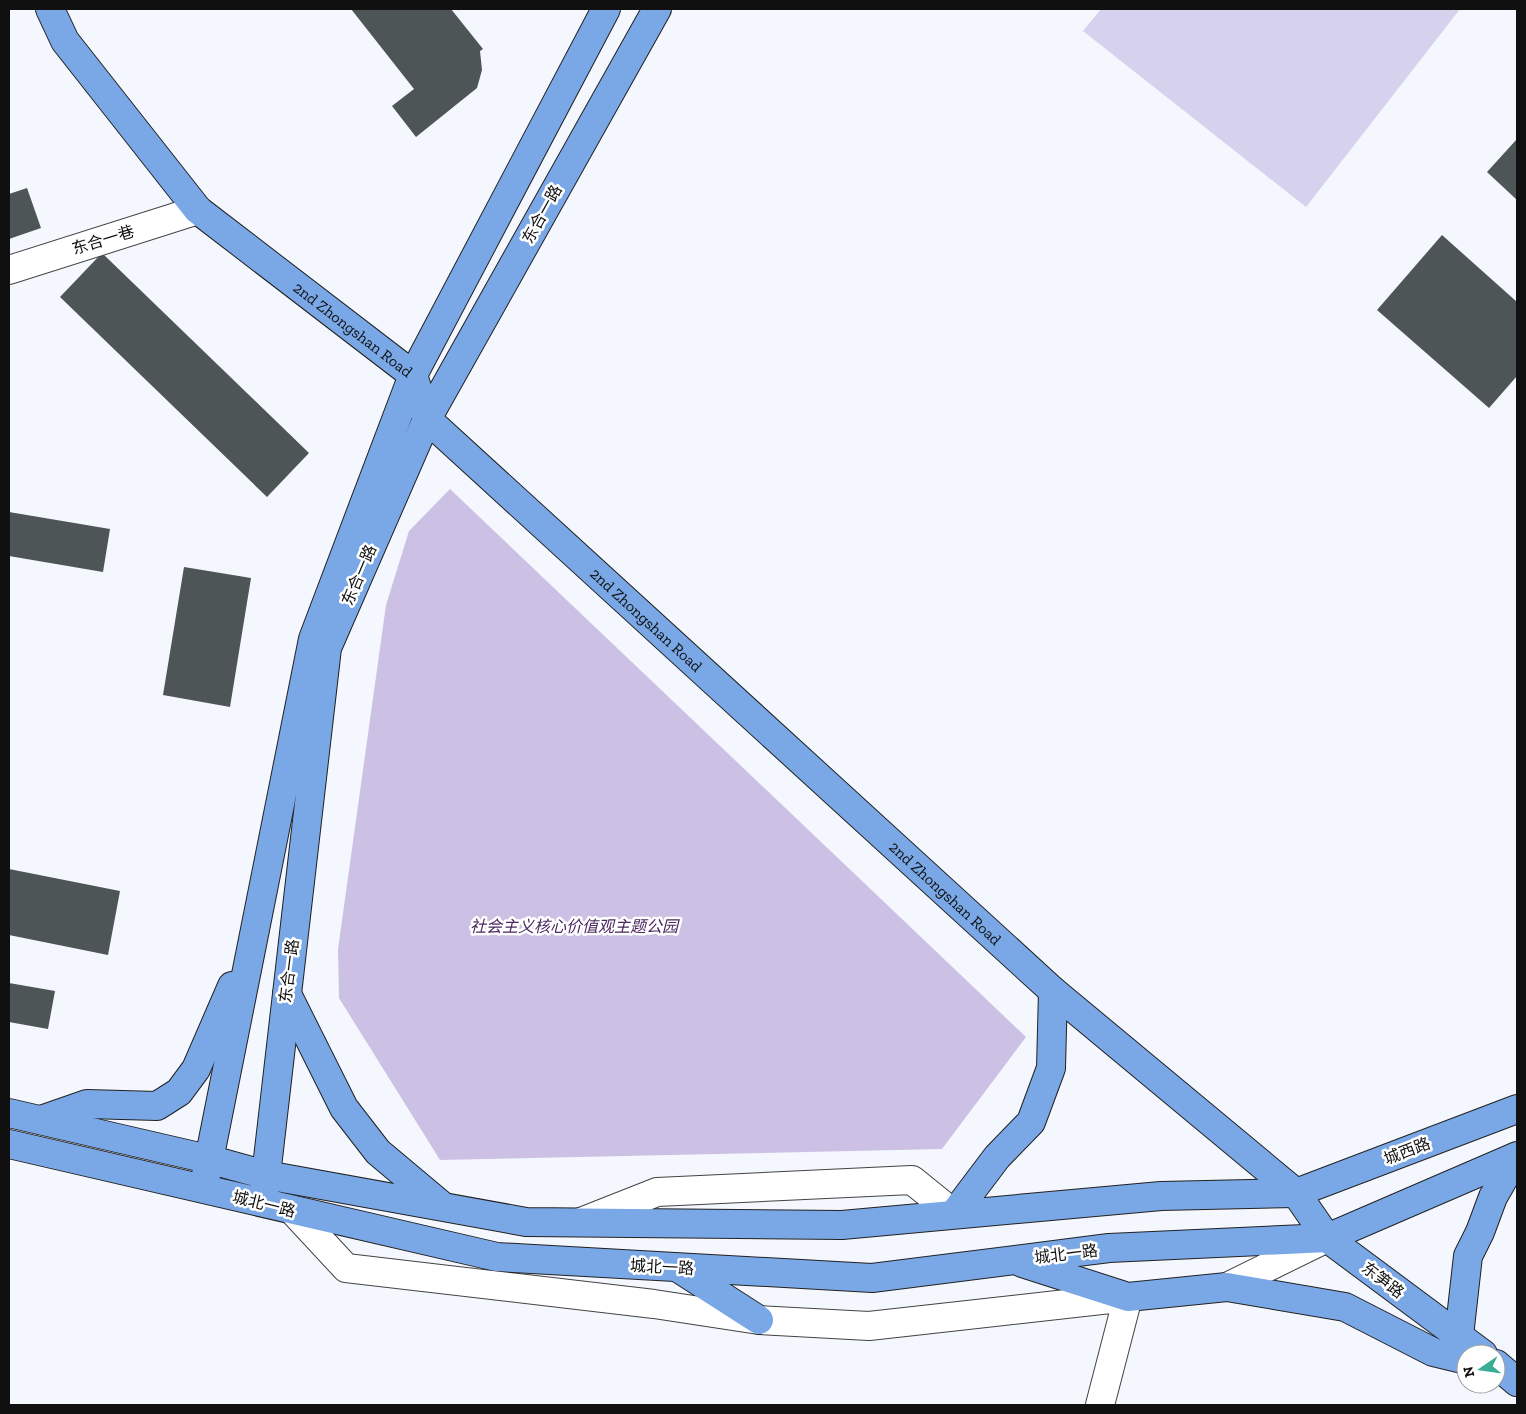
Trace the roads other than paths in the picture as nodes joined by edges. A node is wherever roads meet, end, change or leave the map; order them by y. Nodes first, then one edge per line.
1 (50, 9) edge
2 (606, 9) edge
3 (657, 9) edge
4 (198, 210) junction
5 (9, 270) edge
6 (413, 375) junction
7 (427, 420) junction
8 (250, 949) junction
9 (1053, 991) junction
10 (287, 994) junction
11 (1517, 1109) edge
12 (9, 1113) edge
13 (41, 1120) junction
14 (9, 1144) edge
15 (1517, 1156) edge
16 (208, 1159) junction
17 (266, 1175) junction
18 (205, 1189) junction
19 (1296, 1193) junction
20 (263, 1205) junction
21 (443, 1206) junction
22 (294, 1212) junction
23 (954, 1214) junction
24 (581, 1222) junction
25 (1327, 1238) junction
26 (1013, 1260) junction
27 (676, 1267) junction
28 (1227, 1287) junction
29 (1128, 1297) junction
30 (759, 1320) junction
31 (1457, 1344) edge
32 (1462, 1344) edge
33 (1456, 1349) edge
34 (1100, 1405) edge

1 - 4 main road, 2nd Zhongshan Road
2 - 6 main road, 东合一路
3 - 7 main road, 东合一路
4 - 5 street, 东合一巷
4 - 6 main road, 2nd Zhongshan Road
6 - 7 main road, 2nd Zhongshan Road
6 - 8 main road, 东合一路
7 - 9 main road, 2nd Zhongshan Road
7 - 10 main road, 东合一路
8 - 13 main road
8 - 16 main road, 东合一路
9 - 19 main road, 2nd Zhongshan Road
9 - 23 main road
10 - 17 main road, 东合一路
10 - 21 main road
11 - 19 main road, 城西路
12 - 13 main road, 城北一路
13 - 16 main road, 城北一路
14 - 18 main road, 城北一路
15 - 25 main road
15 - 32 main road
16 - 17 main road, 城北一路
16 - 18 main road, 东合一路
17 - 20 main road, 东合一路
17 - 21 main road, 城北一路
18 - 20 main road, 城北一路
19 - 23 main road, 城北一路
19 - 25 main road, 东笋路
20 - 22 main road, 城北一路
21 - 24 main road, 城北一路
22 - 27 main road, 城北一路
22 - 30 street
23 - 24 main road, 城北一路
23 - 24 street
25 - 26 main road, 城北一路
25 - 28 street
25 - 31 main road, 东笋路
26 - 27 main road, 城北一路
26 - 29 main road
27 - 30 main road
28 - 29 main road
28 - 33 main road
29 - 30 street
29 - 34 street

